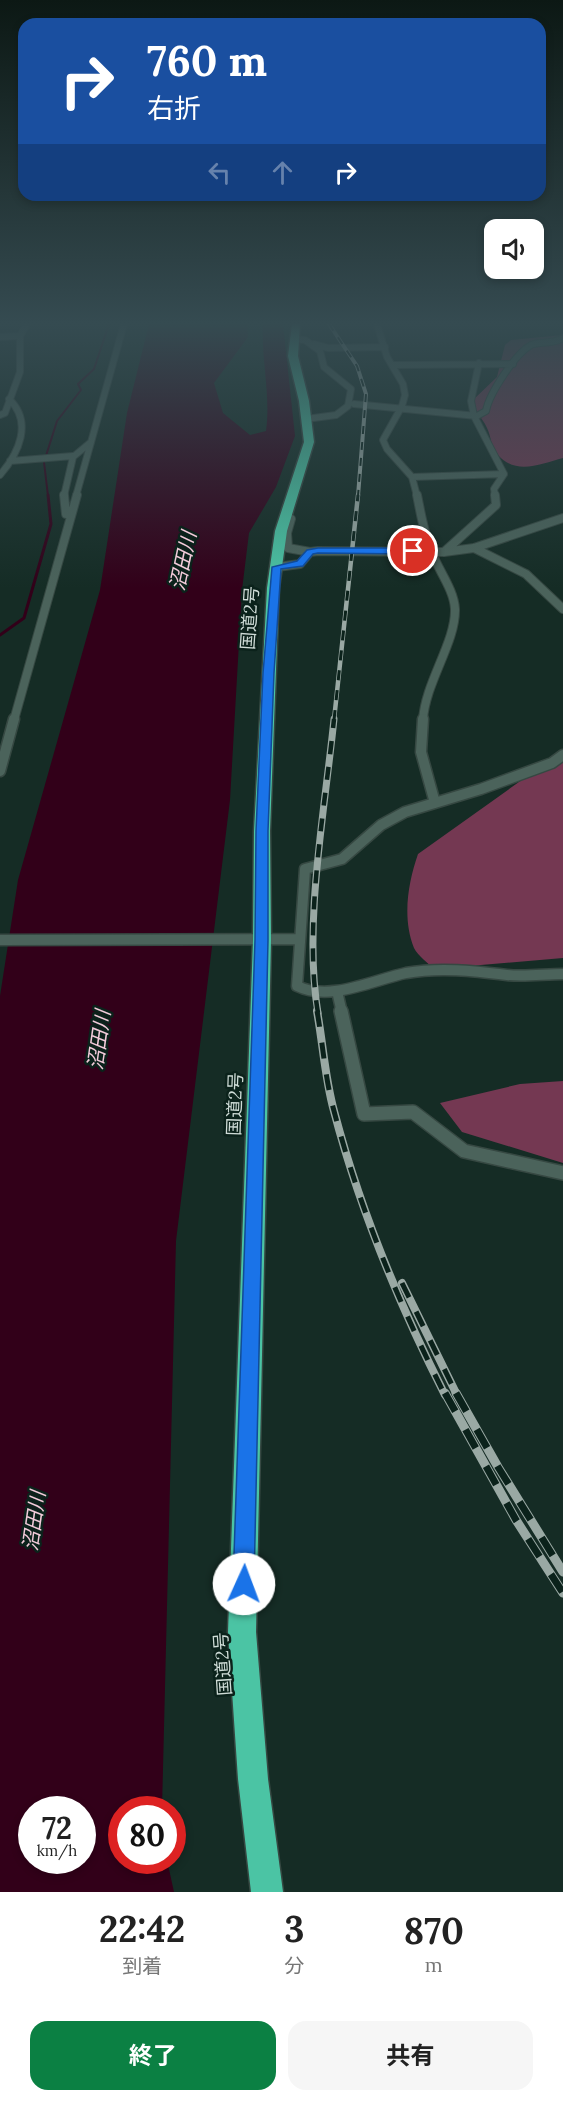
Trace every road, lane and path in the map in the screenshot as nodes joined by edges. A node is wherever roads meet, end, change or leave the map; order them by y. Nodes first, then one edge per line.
1 (20, 412) edge
2 (99, 412) edge
3 (305, 412) edge
4 (340, 412) edge
5 (399, 412) edge
6 (444, 412) edge
7 (473, 412) edge
8 (483, 412) edge
9 (474, 416) junction
10 (306, 419) junction
11 (91, 442) junction
12 (73, 456) junction
13 (10, 461) junction
14 (504, 474) junction
15 (0, 475) edge
16 (412, 477) junction
17 (71, 514) junction
18 (286, 518) junction
19 (563, 518) edge
20 (474, 548) junction
21 (431, 551) junction
22 (310, 552) junction
23 (444, 552) junction
24 (277, 567) junction
25 (563, 609) edge
26 (563, 755) edge
27 (0, 771) edge
28 (435, 803) junction
29 (299, 939) junction
30 (0, 940) edge
31 (262, 940) junction
32 (563, 974) edge
33 (337, 991) junction
34 (563, 1173) edge
35 (267, 1892) edge

1 - 13 street
2 - 11 street
3 - 10 highway, 国道2号
4 - 10 street
5 - 16 street
6 - 9 street
7 - 9 street
8 - 9 street
9 - 14 street
10 - 18 highway, 国道2号
11 - 12 street
11 - 17 street
12 - 13 street
12 - 17 street
13 - 15 street
14 - 16 street
14 - 23 street
16 - 21 street
17 - 27 street
18 - 22 street
18 - 24 highway, 国道2号
19 - 20 street
20 - 23 street
20 - 25 street
21 - 22 street
21 - 23 street
21 - 28 street
22 - 24 street
24 - 31 highway, 国道2号
26 - 28 street
28 - 29 street
29 - 31 street
29 - 33 street
30 - 31 street
31 - 35 highway, 国道2号
32 - 33 street
33 - 34 street

